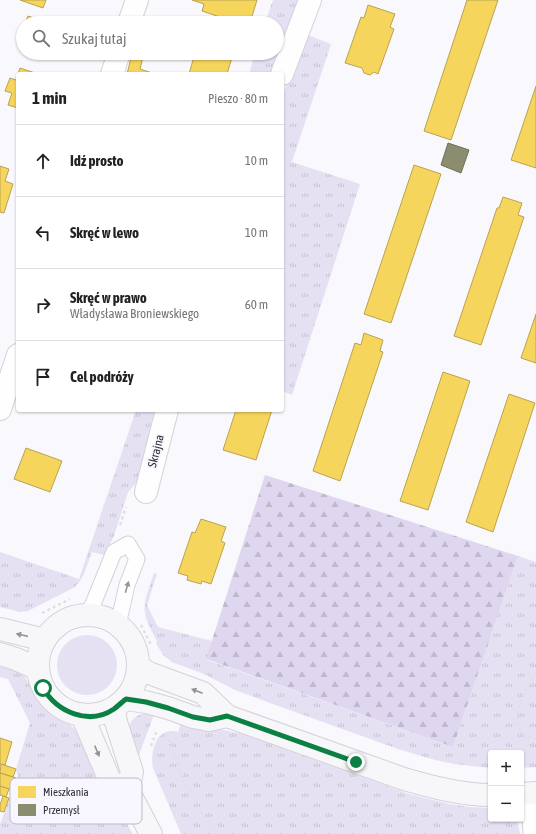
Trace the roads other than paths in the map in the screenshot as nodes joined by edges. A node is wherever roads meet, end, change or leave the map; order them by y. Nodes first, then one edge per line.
1 (137, 0) edge
2 (310, 0) edge
3 (131, 16) edge
4 (117, 60) edge
5 (113, 72) edge
6 (283, 72) edge
7 (16, 361) edge
8 (0, 409) edge
9 (166, 412) edge
10 (146, 492) road end
11 (86, 615) junction
12 (118, 625) junction
13 (0, 629) edge
14 (45, 640) junction
15 (0, 654) edge
16 (139, 667) junction
17 (38, 669) junction
18 (120, 704) junction
19 (82, 715) junction
20 (227, 716) junction
21 (109, 778) edge
22 (131, 778) edge
23 (529, 794) edge
24 (488, 795) edge
25 (142, 817) edge
26 (151, 834) edge
27 (532, 834) edge

1 - 3 street
2 - 6 street
4 - 5 street
7 - 8 street
9 - 10 street, Skrajna
11 - 12 street
12 -> 11 lane
11 - 14 street
12 - 16 street
14 -> 13 street
14 - 17 street
15 - 17 street
16 - 18 street
20 -> 16 street
17 - 19 street
18 - 19 street
18 - 20 street
18 - 22 street
19 -> 21 street
20 - 24 street
23 - 27 lane
25 - 26 street

